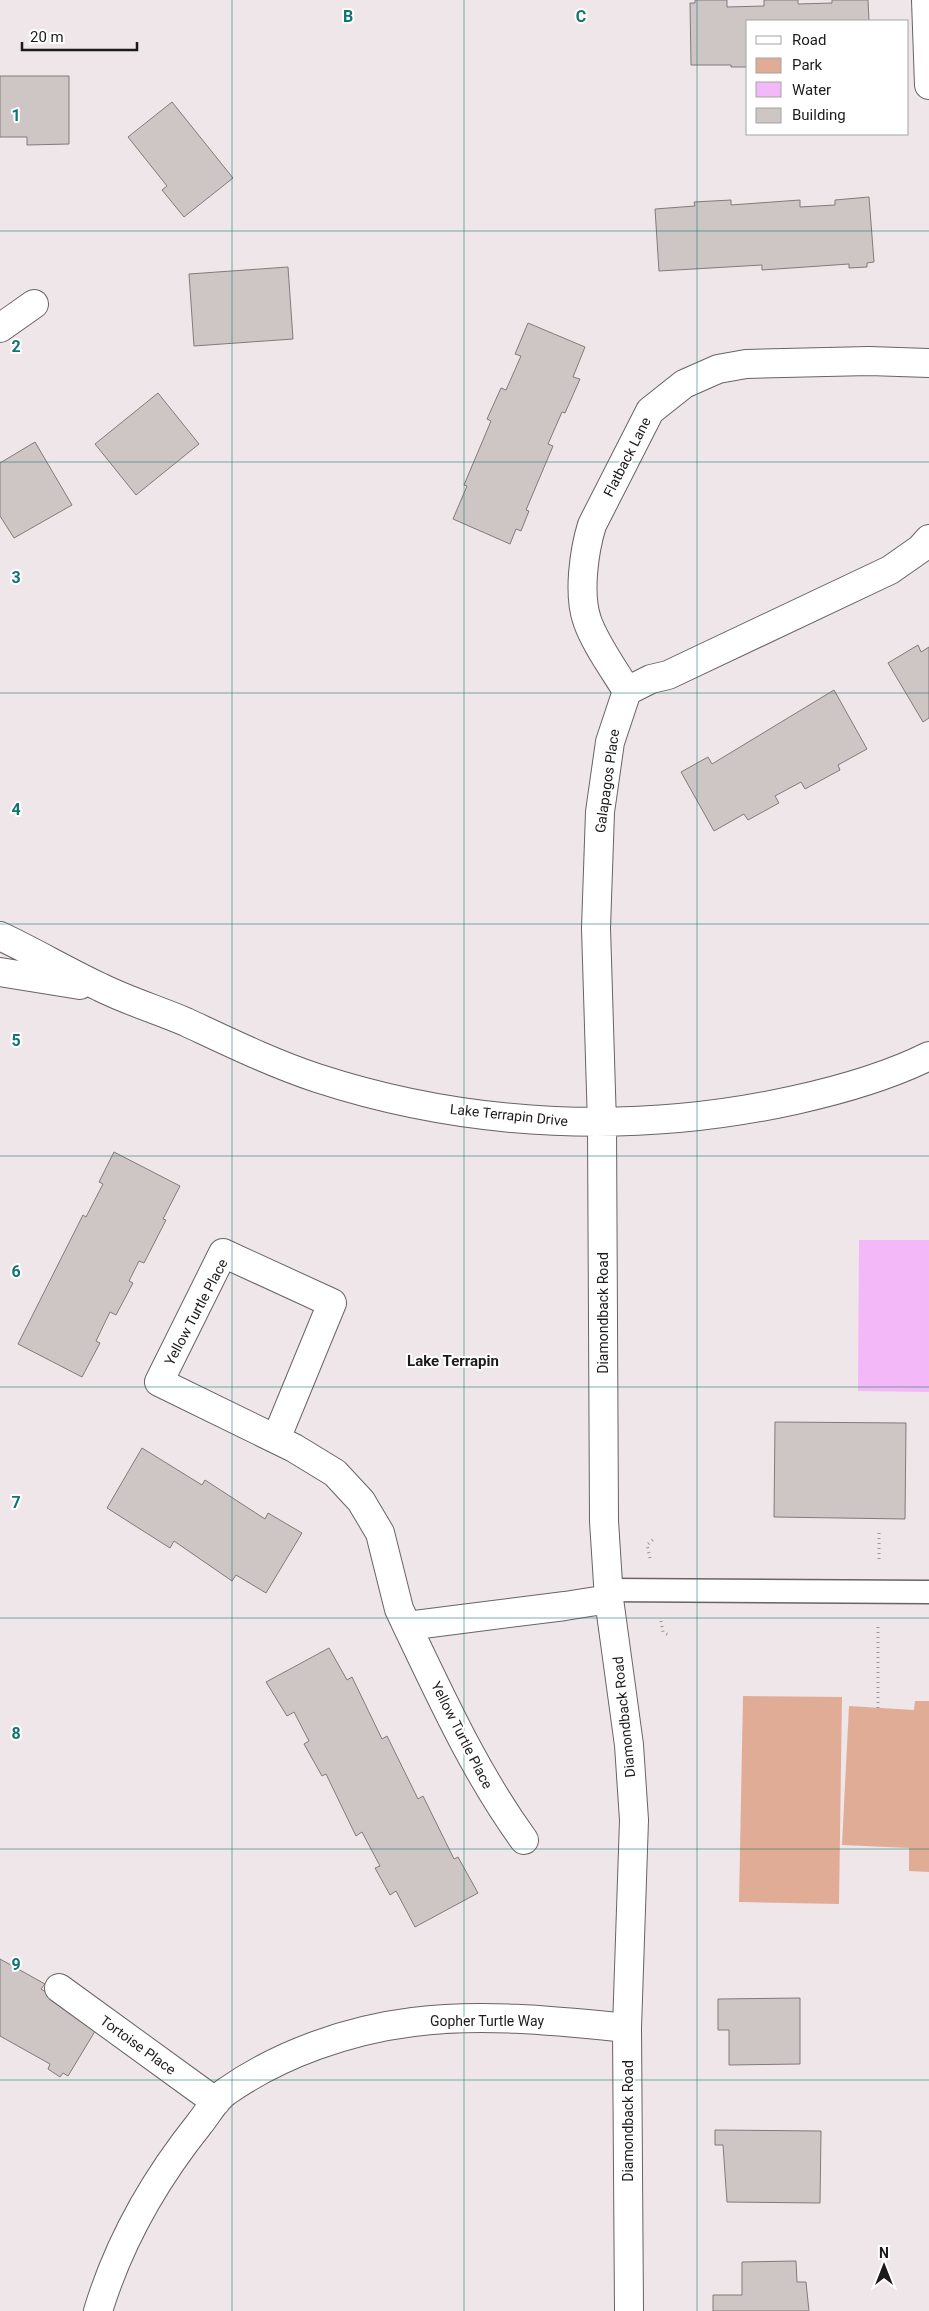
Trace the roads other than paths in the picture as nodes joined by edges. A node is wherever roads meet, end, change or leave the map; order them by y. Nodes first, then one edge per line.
1 (926, 0) edge
2 (929, 84) edge
3 (34, 304) dead end
4 (0, 328) edge
5 (929, 363) edge
6 (929, 539) edge
7 (627, 691) junction
8 (0, 936) edge
9 (0, 972) edge
10 (102, 988) junction
11 (929, 1056) edge
12 (602, 1124) junction
13 (276, 1439) junction
14 (929, 1592) edge
15 (609, 1595) junction
16 (407, 1626) junction
17 (524, 1840) dead end
18 (60, 1988) dead end
19 (628, 2028) junction
20 (216, 2102) junction
21 (98, 2311) edge
22 (629, 2311) edge

1 - 2 street
3 - 4 street
5 - 7 street, Flatback Lane
6 - 7 street
7 - 12 street, Galapagos Place
8 - 10 street, Lake Terrapin Drive
9 - 10 street, Lake Terrapin Drive
10 - 12 street, Lake Terrapin Drive
11 - 12 street, Lake Terrapin Drive
12 - 15 street, Diamondback Road
13 - 13 street, Yellow Turtle Place
13 - 16 street, Yellow Turtle Place
14 - 15 lane
15 - 16 street
15 - 19 street, Diamondback Road
16 - 17 street, Yellow Turtle Place
18 - 20 street, Tortoise Place
19 - 20 street, Gopher Turtle Way
19 - 22 street, Diamondback Road
20 - 21 street, Gopher Turtle Way

